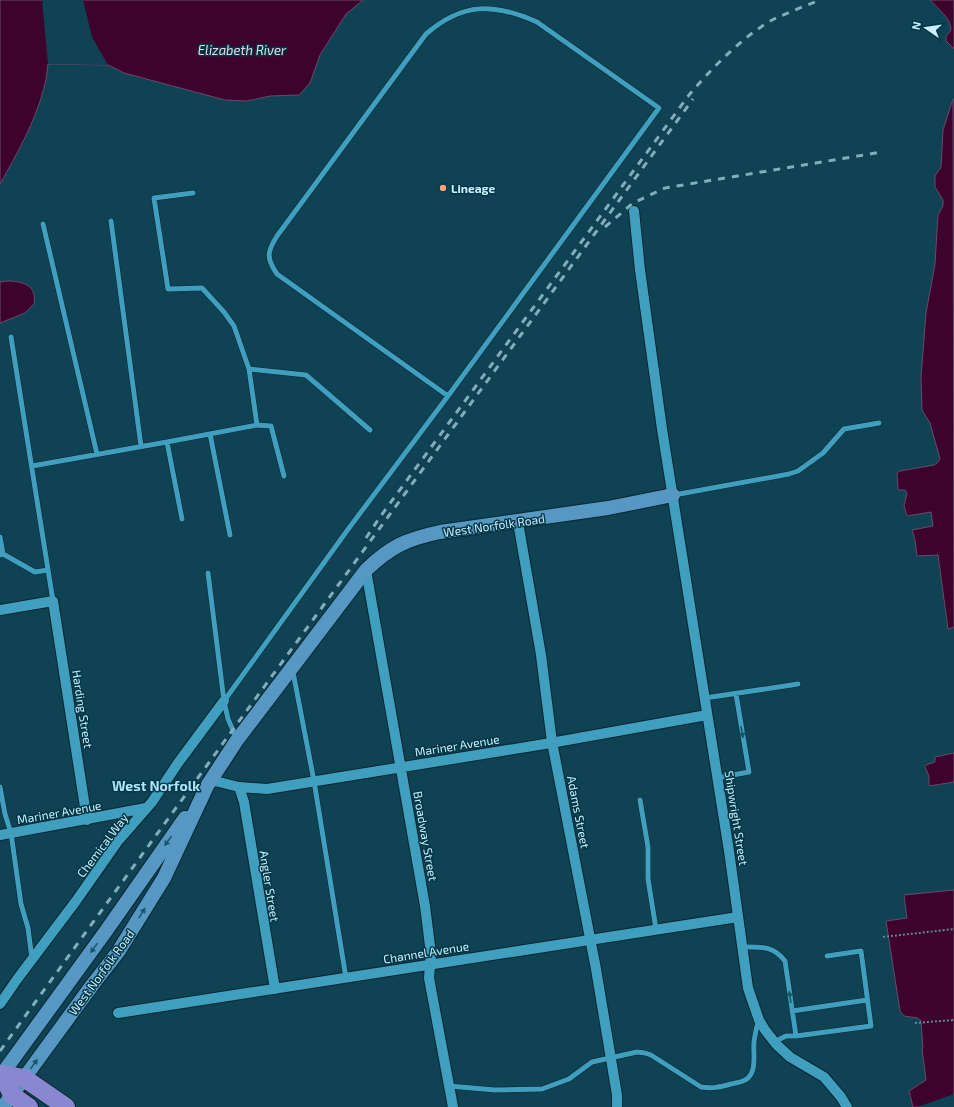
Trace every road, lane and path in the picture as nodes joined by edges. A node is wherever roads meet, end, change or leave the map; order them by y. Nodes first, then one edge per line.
1 (193, 193) dead end
2 (634, 211) dead end
3 (111, 221) dead end
4 (43, 224) dead end
5 (11, 337) dead end
6 (249, 369) junction
7 (448, 396) junction
8 (879, 423) dead end
9 (257, 425) junction
10 (370, 430) dead end
11 (210, 434) junction
12 (167, 442) junction
13 (141, 446) junction
14 (97, 454) junction
15 (32, 466) junction
16 (284, 476) dead end
17 (673, 495) junction
18 (182, 519) dead end
19 (518, 522) junction
20 (230, 535) dead end
21 (0, 537) edge
22 (2, 554) edge
23 (48, 570) junction
24 (366, 570) junction
25 (208, 573) dead end
26 (53, 601) junction
27 (0, 610) edge
28 (292, 667) junction
29 (798, 684) dead end
30 (736, 694) junction
31 (705, 698) junction
32 (224, 701) junction
33 (707, 715) junction
34 (237, 740) junction
35 (552, 742) junction
36 (401, 767) junction
37 (718, 778) junction
38 (314, 781) junction
39 (209, 783) junction
40 (0, 786) edge
41 (239, 787) junction
42 (640, 800) dead end
43 (146, 808) junction
44 (87, 820) junction
45 (11, 834) junction
46 (0, 835) edge
47 (738, 917) junction
48 (656, 929) junction
49 (954, 929) edge
50 (884, 937) dead end
51 (591, 939) junction
52 (742, 947) junction
53 (827, 956) dead end
54 (32, 960) junction
55 (430, 965) junction
56 (346, 978) junction
57 (275, 989) junction
58 (868, 1000) junction
59 (0, 1004) edge
60 (792, 1011) junction
61 (118, 1013) dead end
62 (759, 1020) junction
63 (954, 1020) edge
64 (916, 1023) dead end
65 (796, 1036) junction
66 (774, 1042) junction
67 (611, 1058) junction
68 (1, 1075) edge
69 (24, 1078) junction
70 (449, 1086) junction
71 (8, 1101) edge
72 (29, 1107) edge
73 (66, 1107) edge
74 (453, 1107) edge
75 (617, 1107) edge
76 (847, 1107) edge

1 - 6 lane
2 - 17 street, Shipwright Street
3 - 13 lane
4 - 14 lane
5 - 15 lane
6 - 9 lane
6 - 10 lane
7 - 7 lane
7 - 32 lane
8 - 17 lane, West Norfolk Road
9 - 11 lane
9 - 16 lane
11 - 12 lane
11 - 20 lane
12 - 13 lane
12 - 18 lane
13 - 14 lane
14 - 15 lane
15 - 23 lane
17 - 19 street, West Norfolk Road
17 - 31 street, Shipwright Street
19 - 24 street, West Norfolk Road
19 - 35 street, Adams Street
21 - 22 lane
22 - 23 lane
23 - 26 lane
24 - 28 street, West Norfolk Road
24 - 36 street, Broadway Street
25 - 32 lane
26 - 27 street
26 - 44 street, Harding Street
28 - 34 street, West Norfolk Road
28 - 38 lane
29 - 30 lane
30 - 31 lane
30 -> 37 lane
31 - 33 street, Shipwright Street
32 - 34 lane
32 - 43 street, Chemical Way
33 - 35 street, Mariner Avenue
33 - 37 street, Shipwright Street
34 - 39 street, West Norfolk Road
35 - 36 street, Mariner Avenue
35 - 51 street, Adams Street
36 - 38 street, Mariner Avenue
36 - 55 street, Broadway Street
37 - 47 street, Shipwright Street
38 - 41 street, Mariner Avenue
38 - 56 lane
39 - 41 street, Mariner Avenue
39 -> 68 street, West Norfolk Road
69 -> 39 street, West Norfolk Road
40 - 45 lane
41 - 57 street, Angler Street
42 - 48 lane
43 - 44 street, Mariner Avenue
43 - 54 street, Chemical Way
44 - 45 street, Mariner Avenue
45 - 46 street, Mariner Avenue
45 - 54 lane
47 - 48 street, Channel Avenue
47 - 52 street, Shipwright Street
48 - 51 street, Channel Avenue
49 - 50 path
51 - 55 street, Channel Avenue
51 - 67 street, Adams Street
60 -> 52 lane
52 - 62 street, Shipwright Street
53 - 58 lane
54 - 59 street, Chemical Way
55 - 56 street, Channel Avenue
55 - 70 street, Broadway Street
56 - 57 street, Channel Avenue
57 - 61 street, Channel Avenue
58 - 60 lane
58 - 65 lane
60 - 65 lane
62 - 66 street, Shipwright Street
62 - 67 lane
63 - 64 path
65 - 66 lane
66 - 76 street, Shipwright Street
67 - 70 lane
67 - 75 street, Adams Street
68 - 69 highway
68 - 71 highway
69 - 71 street, West Norfolk Road
69 - 73 highway
70 - 74 street, Broadway Street
71 - 72 highway

